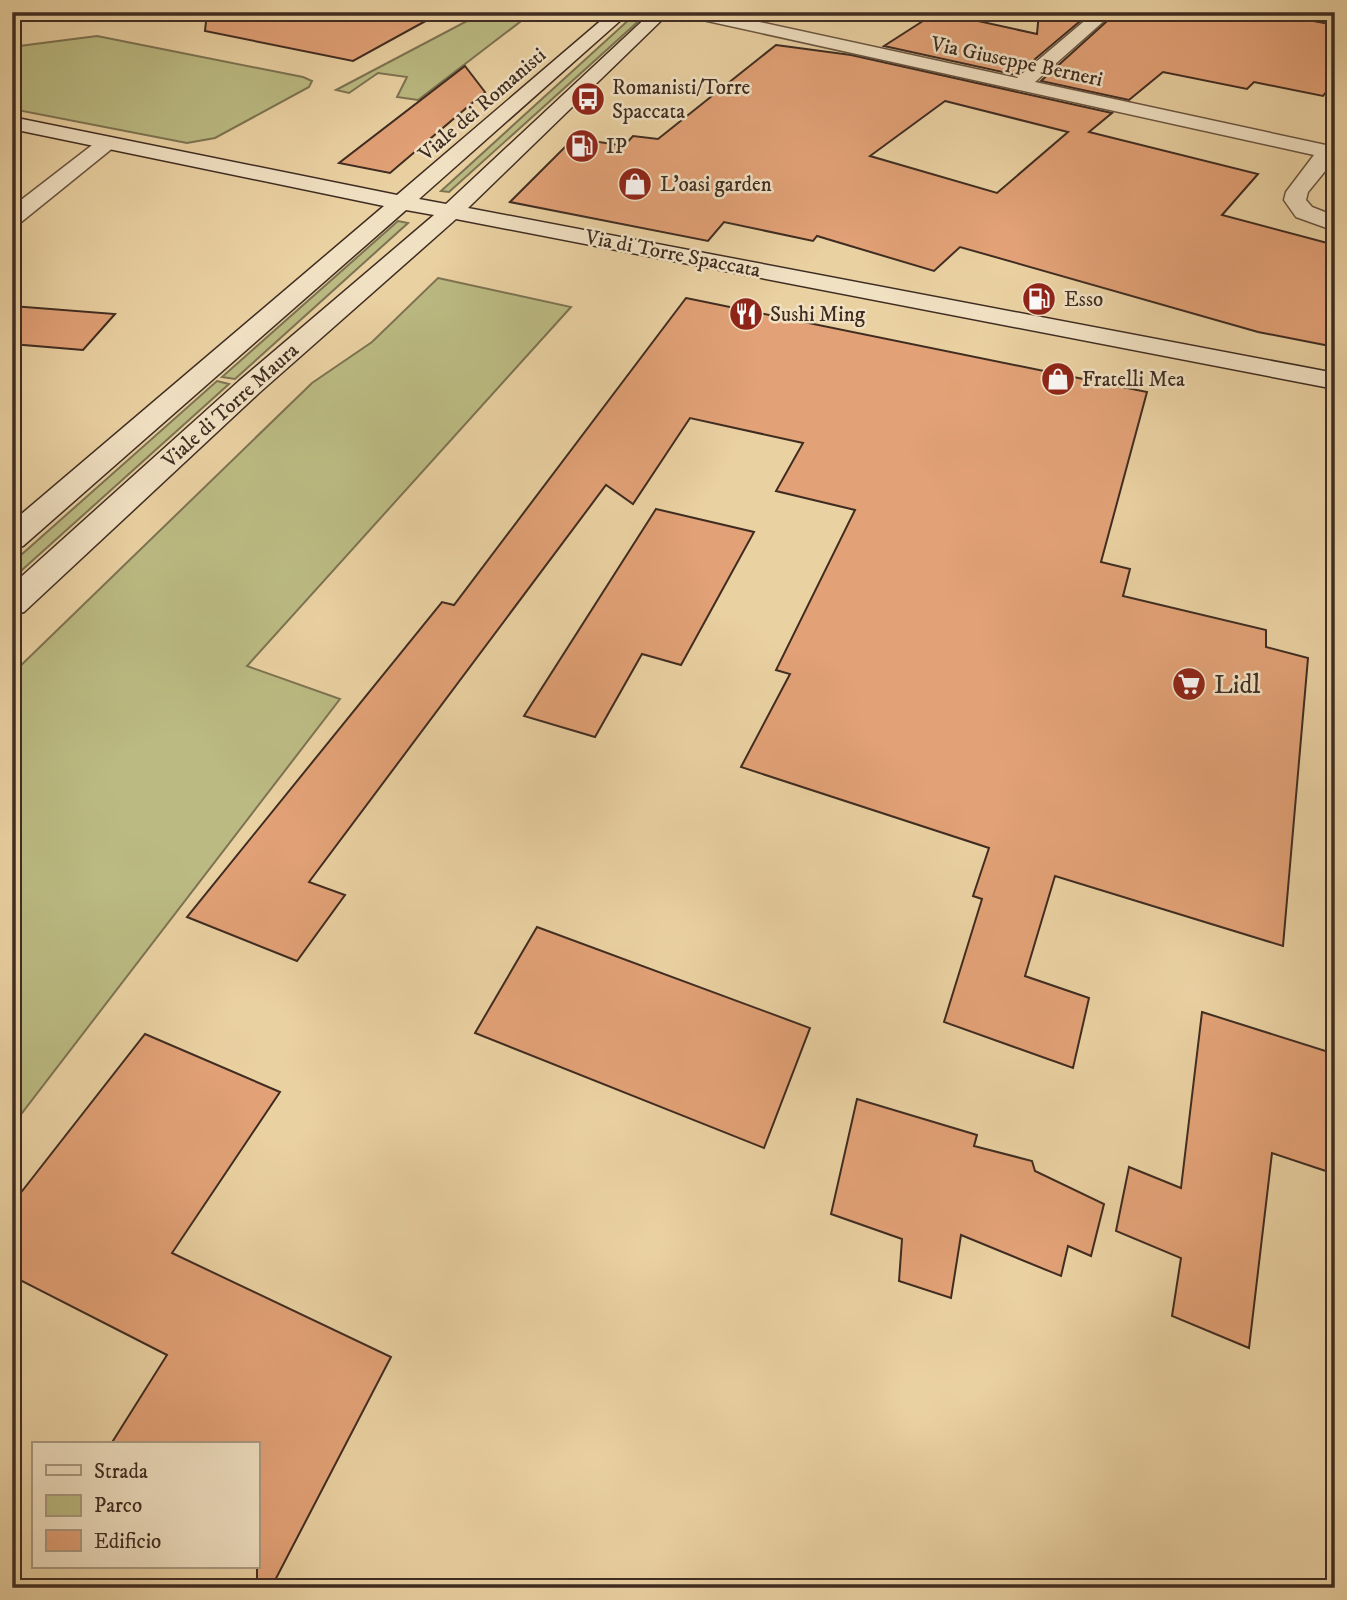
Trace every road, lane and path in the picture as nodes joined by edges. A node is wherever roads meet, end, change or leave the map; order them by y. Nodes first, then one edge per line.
1 (622, 12) edge
2 (662, 12) edge
3 (689, 12) edge
4 (1106, 12) edge
5 (1020, 85) junction
6 (12, 124) edge
7 (107, 143) junction
8 (1331, 152) edge
9 (402, 202) junction
10 (452, 211) junction
11 (12, 218) edge
12 (1335, 224) edge
13 (1335, 381) edge
14 (12, 539) edge
15 (12, 604) edge

1 - 9 street, Viale dei Romanisti
2 - 10 street
3 - 5 street, Via Giuseppe Berneri
4 - 5 street
5 - 8 street, Via Giuseppe Berneri
6 - 7 street, Via di Torre Spaccata
7 - 9 street, Via di Torre Spaccata
7 - 11 street
8 - 12 street
9 - 10 street, Via di Torre Spaccata
9 - 14 street, Viale di Torre Maura
10 - 13 street, Via di Torre Spaccata
10 - 15 street, Viale di Torre Maura

